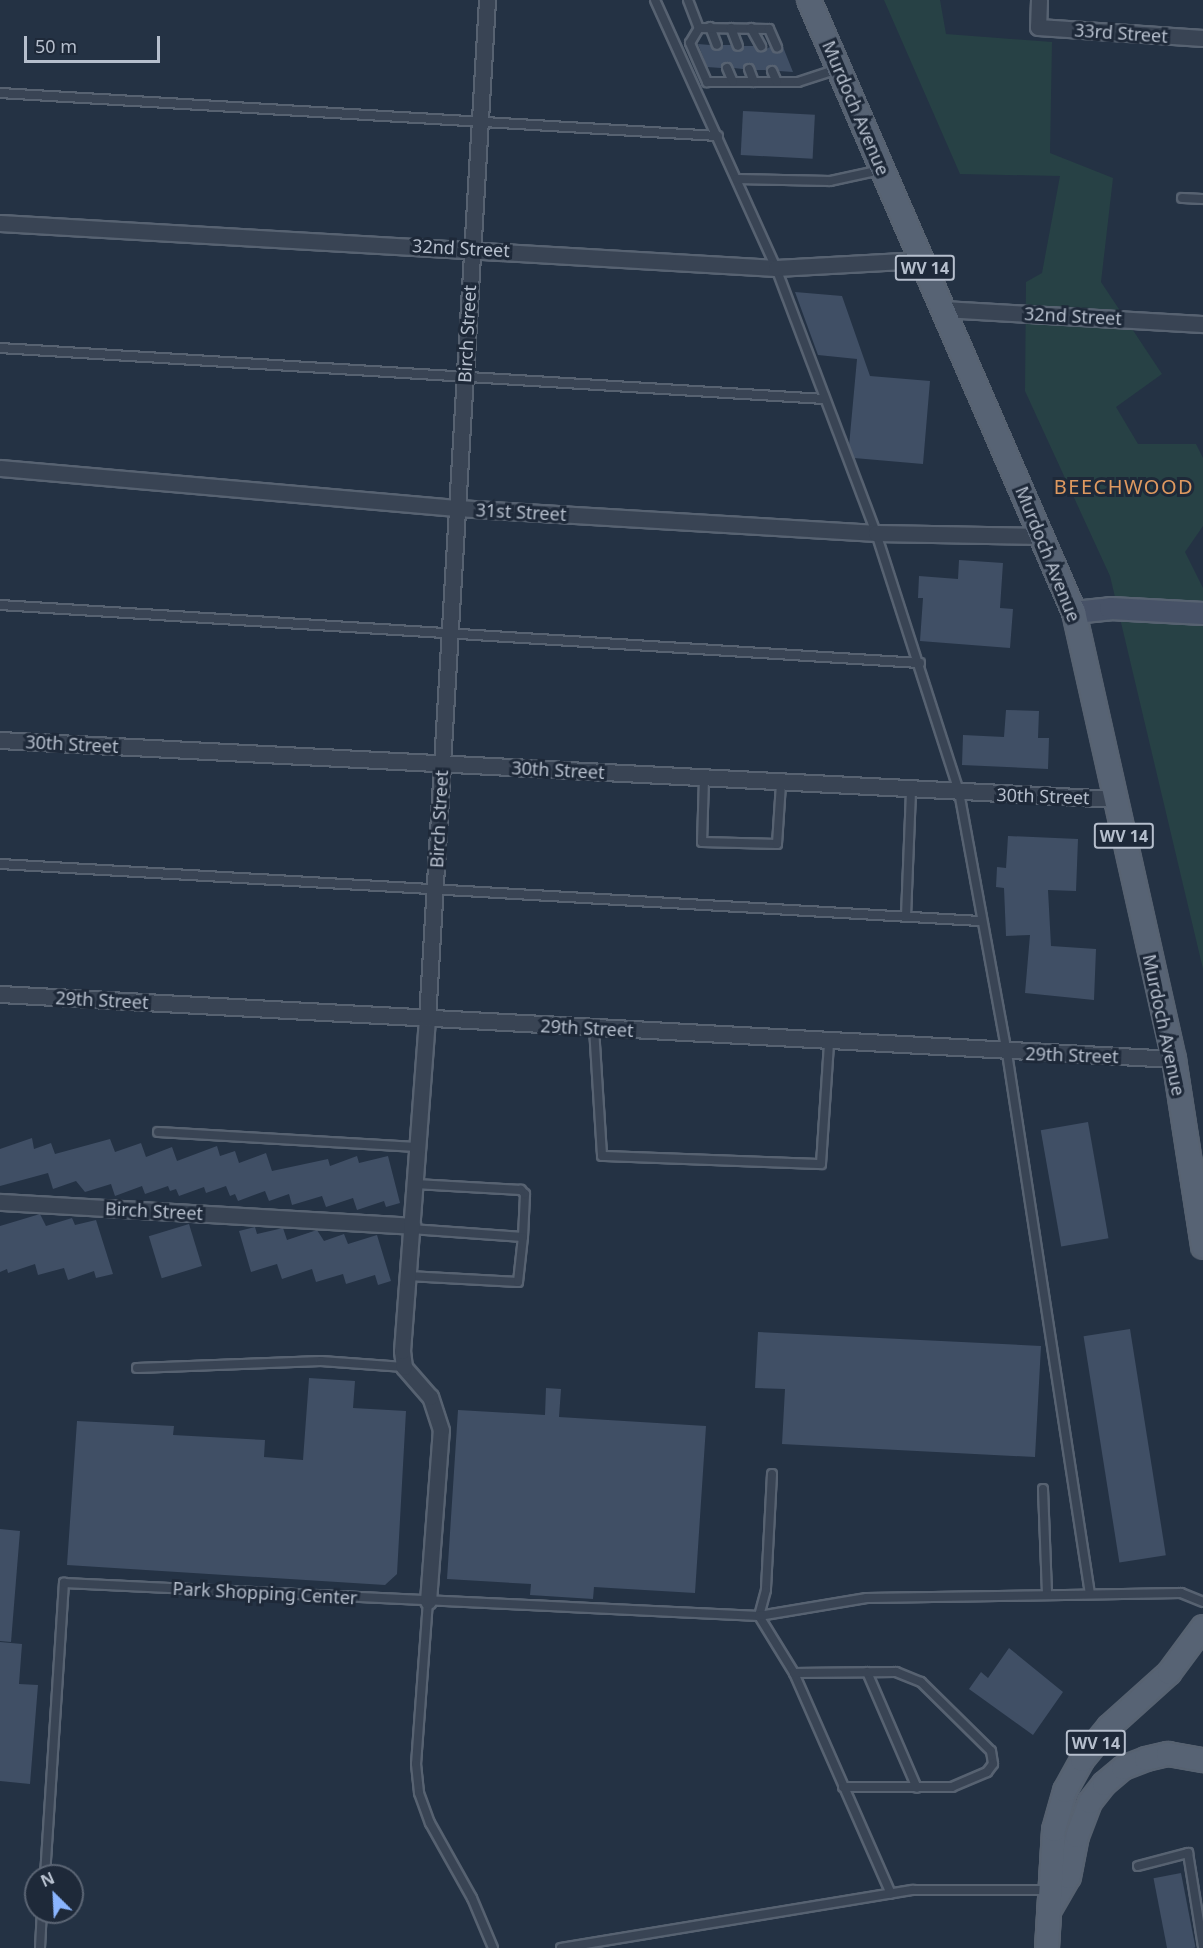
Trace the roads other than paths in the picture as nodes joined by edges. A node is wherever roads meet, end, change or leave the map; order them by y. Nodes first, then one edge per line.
1 (487, 0) edge
2 (655, 0) edge
3 (688, 0) edge
4 (809, 0) edge
5 (1039, 0) edge
6 (699, 27) junction
7 (710, 27) junction
8 (731, 28) junction
9 (751, 28) junction
10 (1203, 38) edge
11 (717, 45) dead end
12 (738, 46) dead end
13 (760, 46) dead end
14 (777, 47) dead end
15 (727, 68) dead end
16 (749, 69) dead end
17 (839, 69) junction
18 (772, 71) dead end
19 (787, 72) dead end
20 (733, 82) junction
21 (754, 82) junction
22 (777, 82) junction
23 (792, 82) junction
24 (0, 93) edge
25 (480, 124) junction
26 (718, 136) junction
27 (882, 169) junction
28 (737, 179) junction
29 (1182, 198) dead end
30 (1203, 199) edge
31 (0, 223) edge
32 (472, 249) junction
33 (921, 260) junction
34 (776, 268) junction
35 (942, 309) junction
36 (1203, 324) edge
37 (0, 348) edge
38 (465, 375) junction
39 (824, 399) junction
40 (0, 468) edge
41 (457, 508) junction
42 (876, 533) junction
43 (1043, 536) junction
44 (0, 605) edge
45 (1074, 612) junction
46 (1203, 613) edge
47 (449, 636) junction
48 (920, 663) junction
49 (0, 740) edge
50 (442, 764) junction
51 (704, 778) junction
52 (781, 783) junction
53 (911, 790) junction
54 (959, 792) junction
55 (1115, 799) junction
56 (0, 864) edge
57 (435, 888) junction
58 (906, 916) junction
59 (981, 921) junction
60 (0, 994) edge
61 (427, 1019) junction
62 (594, 1028) junction
63 (829, 1042) junction
64 (1007, 1053) junction
65 (1174, 1059) junction
66 (158, 1132) dead end
67 (417, 1147) junction
68 (415, 1184) junction
69 (0, 1202) edge
70 (412, 1228) junction
71 (523, 1237) junction
72 (1203, 1247) edge
73 (408, 1276) junction
74 (404, 1367) junction
75 (137, 1368) dead end
76 (772, 1474) dead end
77 (1043, 1489) dead end
78 (1047, 1594) junction
79 (1090, 1594) junction
80 (428, 1600) junction
81 (1203, 1602) edge
82 (759, 1616) junction
83 (1203, 1627) edge
84 (867, 1672) junction
85 (794, 1673) junction
86 (1203, 1760) edge
87 (843, 1787) junction
88 (917, 1788) junction
89 (46, 1864) edge
90 (1138, 1866) dead end
91 (891, 1894) junction
92 (1048, 1901) junction
93 (41, 1924) edge
94 (1203, 1947) edge
95 (40, 1948) edge
96 (493, 1948) edge
97 (561, 1948) edge
98 (1047, 1948) edge

1 - 25 street, Birch Street
2 - 26 lane
3 - 6 lane
4 - 17 main road, Murdoch Avenue / WV 14
5 - 10 street, 33rd Street
6 - 7 lane
6 - 20 lane
7 - 8 lane
7 - 11 lane
8 - 9 lane
8 - 12 lane
9 - 13 lane
9 - 14 lane
15 - 20 lane
16 - 21 lane
17 - 23 lane
17 - 27 main road, Murdoch Avenue / WV 14
18 - 22 lane
19 - 23 lane
20 - 21 lane
21 - 22 lane
22 - 23 lane
24 - 25 lane
25 - 26 lane
25 - 32 street, Birch Street
26 - 28 lane
27 - 28 lane
27 - 33 main road, Murdoch Avenue / WV 14
28 - 34 lane
29 - 30 lane
31 - 32 street, 32nd Street
32 - 34 street, 32nd Street
32 - 38 street, Birch Street
33 - 34 street, 32nd Street
33 - 35 main road, Murdoch Avenue / WV 14
34 - 39 lane
35 - 36 street, 32nd Street
35 - 43 main road, Murdoch Avenue / WV 14
37 - 38 lane
38 - 39 lane
38 - 41 street, Birch Street
39 - 42 lane
40 - 41 street, 31st Street
41 - 42 street, 31st Street
41 - 47 street, Birch Street
42 - 43 street, 31st Street
42 - 48 lane
43 - 45 main road, Murdoch Avenue / WV 14
44 - 47 lane
45 - 46 street
45 - 55 main road, Murdoch Avenue / WV 14
47 - 48 lane
47 - 50 street, Birch Street
48 - 54 lane
49 - 50 street, 30th Street
50 - 51 street, 30th Street
50 - 57 street, Birch Street
51 - 52 street, 30th Street
51 - 52 lane
52 - 53 street, 30th Street
53 - 54 street, 30th Street
53 - 58 lane
54 - 55 street, 30th Street
54 - 59 lane
55 - 65 main road, Murdoch Avenue / WV 14
56 - 57 lane
57 - 58 lane
57 - 61 street, Birch Street
58 - 59 lane
59 - 64 lane
60 - 61 street, 29th Street
61 - 62 street, 29th Street
61 - 67 street, Birch Street
62 - 63 street, 29th Street
62 - 63 lane
63 - 64 street, 29th Street
64 - 65 street, 29th Street
64 - 79 lane
65 - 72 main road, Murdoch Avenue / WV 14
66 - 67 lane
67 - 68 street, Birch Street
68 - 70 street, Birch Street
68 - 71 lane
69 - 70 street, Birch Street
70 - 71 lane
70 - 73 street
71 - 73 lane
73 - 74 street
74 - 75 lane
74 - 80 street
76 - 82 lane
77 - 78 lane
78 - 79 lane, Park Shopping Center
78 - 82 lane, Park Shopping Center
79 - 81 lane, Park Shopping Center
80 - 82 lane, Park Shopping Center
80 - 89 lane, Park Shopping Center
80 - 96 lane
82 - 85 lane
83 - 92 main road, WV 14
84 - 85 lane
84 - 88 lane
84 - 88 lane
85 - 87 lane
86 - 92 main road
87 - 88 lane
87 - 91 lane
90 - 94 lane
91 - 92 lane
91 - 97 lane
92 - 98 main road, WV 14
93 - 95 lane

